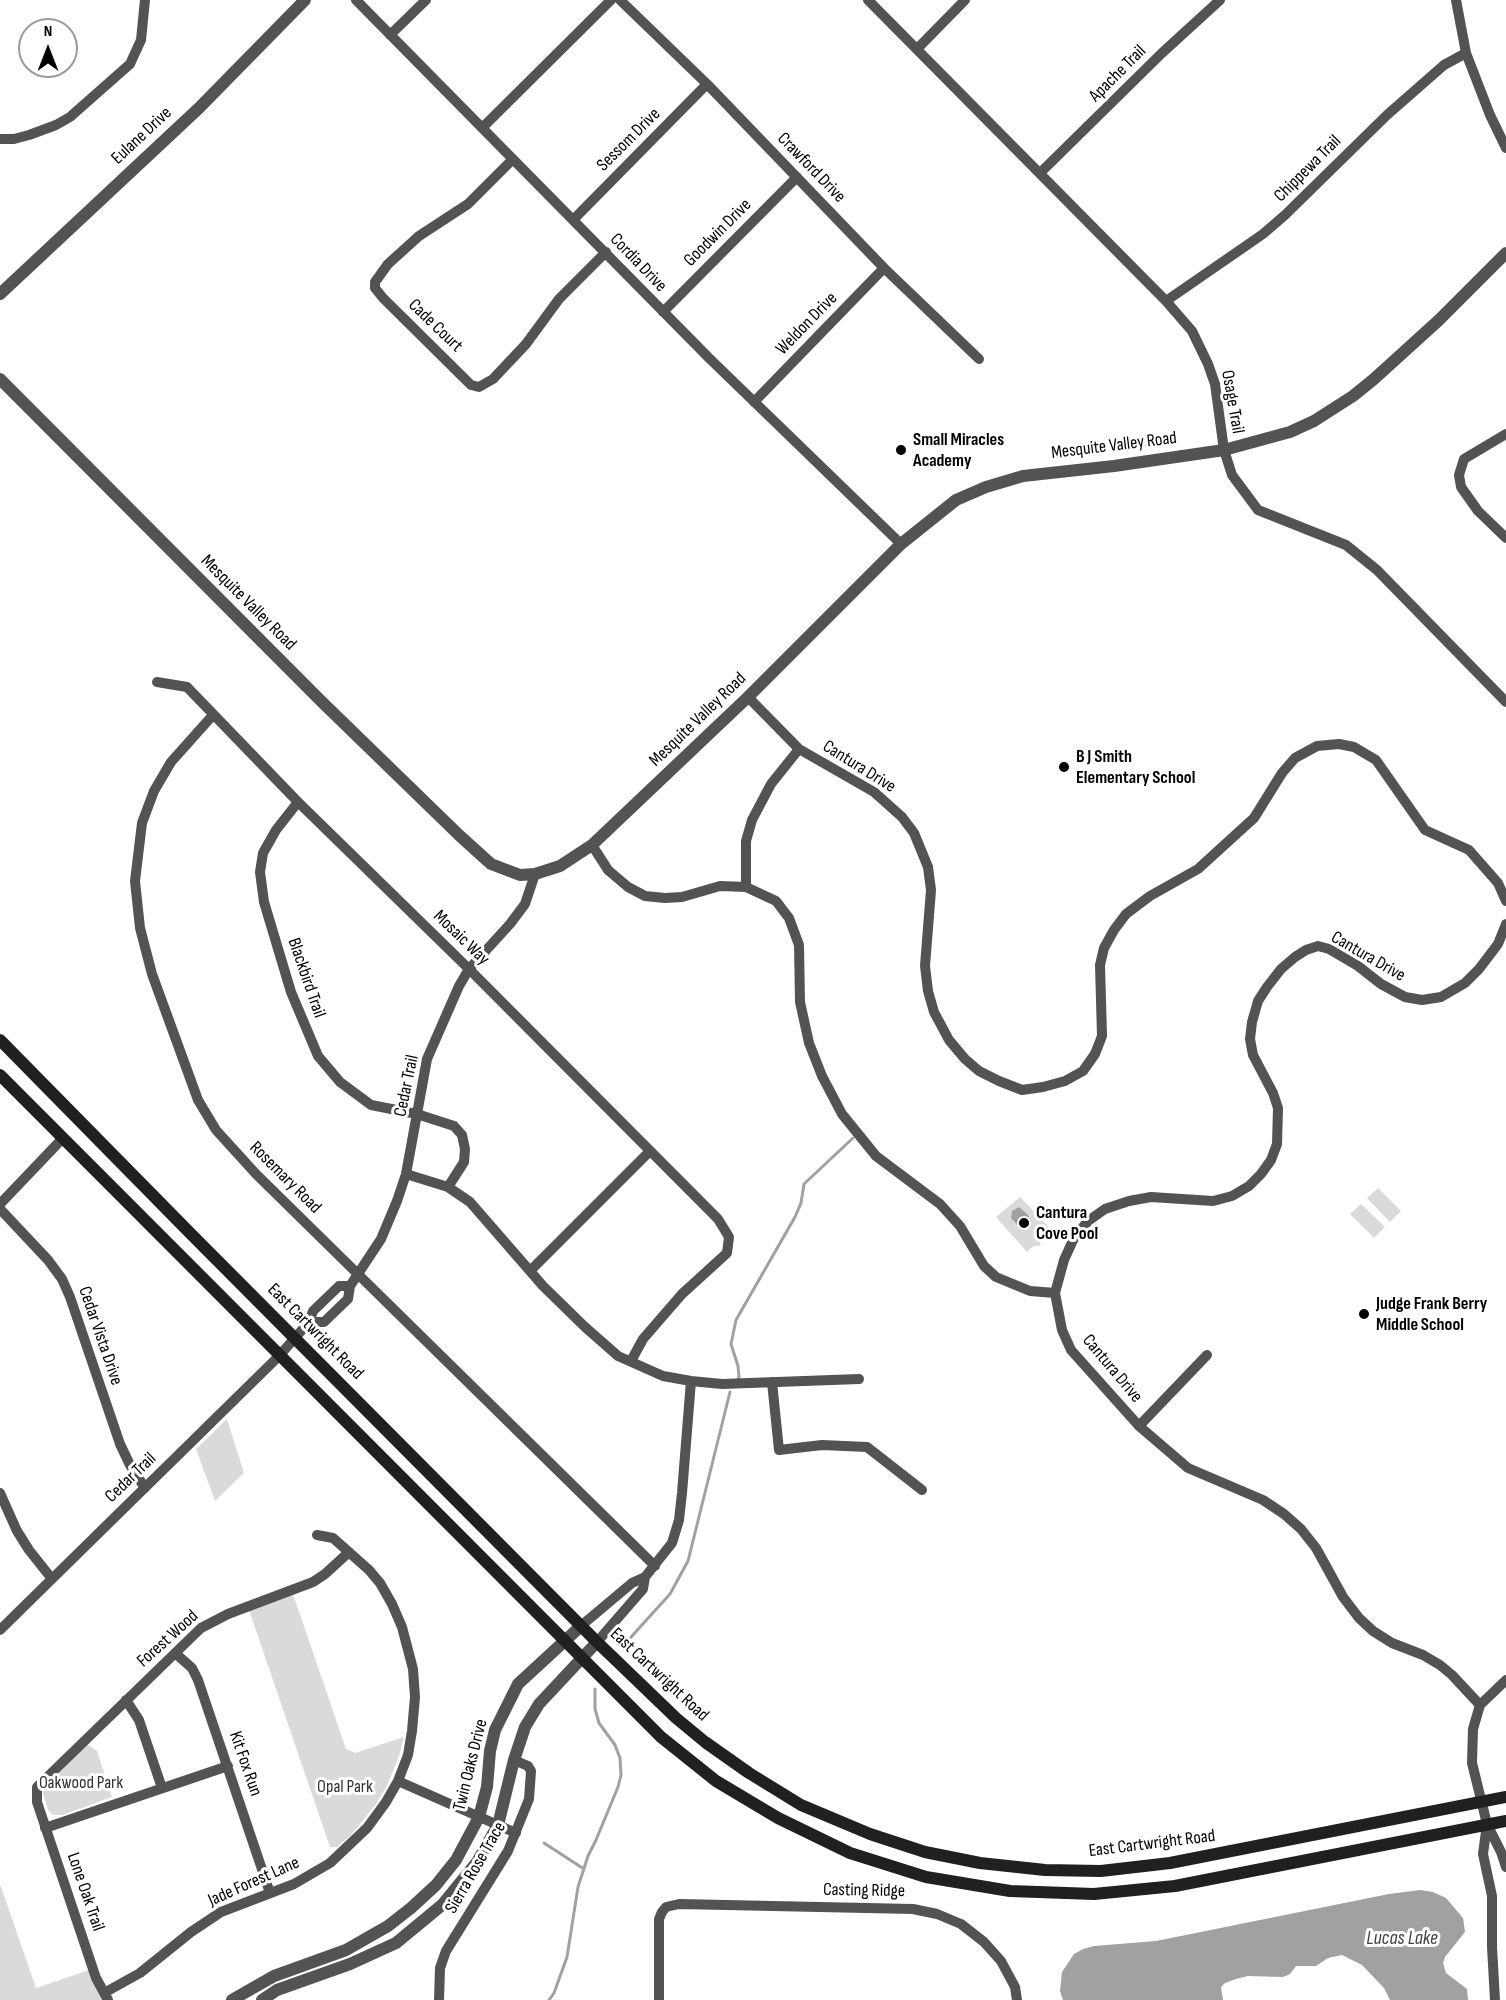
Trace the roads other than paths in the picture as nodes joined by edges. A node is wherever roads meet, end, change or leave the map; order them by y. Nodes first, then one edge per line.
1 (145, 0) edge
2 (305, 0) edge
3 (356, 0) edge
4 (426, 0) edge
5 (611, 0) edge
6 (620, 0) edge
7 (868, 0) edge
8 (965, 0) edge
9 (1220, 0) edge
10 (1456, 0) edge
11 (390, 35) junction
12 (917, 49) junction
13 (1466, 53) junction
14 (707, 84) junction
15 (482, 128) junction
16 (0, 139) edge
17 (1506, 148) edge
18 (513, 159) junction
19 (1040, 173) junction
20 (797, 177) junction
21 (573, 220) junction
22 (606, 252) junction
23 (1506, 253) edge
24 (884, 268) junction
25 (0, 294) edge
26 (1166, 301) junction
27 (663, 312) junction
28 (979, 359) dead end
29 (4, 384) edge
30 (754, 402) junction
31 (1506, 434) edge
32 (1224, 450) junction
33 (1506, 538) edge
34 (901, 544) junction
35 (157, 682) dead end
36 (748, 697) junction
37 (1506, 702) edge
38 (213, 715) junction
39 (799, 749) junction
40 (298, 802) junction
41 (592, 845) junction
42 (535, 874) junction
43 (746, 887) junction
44 (1506, 900) edge
45 (1506, 924) edge
46 (470, 969) junction
47 (0, 1040) edge
48 (0, 1075) edge
49 (417, 1114) junction
50 (62, 1139) junction
51 (650, 1151) junction
52 (406, 1173) junction
53 (448, 1186) junction
54 (0, 1204) edge
55 (0, 1209) edge
56 (530, 1271) junction
57 (358, 1274) junction
58 (351, 1286) junction
59 (1055, 1293) junction
60 (309, 1322) junction
61 (295, 1338) junction
62 (1207, 1355) dead end
63 (279, 1356) junction
64 (630, 1361) junction
65 (860, 1379) dead end
66 (691, 1381) junction
67 (772, 1382) junction
68 (1139, 1426) junction
69 (145, 1488) junction
70 (922, 1490) dead end
71 (0, 1494) edge
72 (317, 1535) dead end
73 (349, 1552) junction
74 (655, 1566) junction
75 (645, 1577) junction
76 (52, 1580) junction
77 (582, 1625) junction
78 (0, 1630) edge
79 (565, 1640) junction
80 (597, 1642) junction
81 (175, 1653) junction
82 (582, 1658) junction
83 (1506, 1680) edge
84 (126, 1700) junction
85 (1480, 1705) junction
86 (514, 1760) junction
87 (228, 1766) junction
88 (398, 1781) junction
89 (162, 1788) junction
90 (36, 1791) joint
91 (1506, 1797) edge
92 (1481, 1802) junction
93 (479, 1816) junction
94 (1506, 1821) edge
95 (1486, 1824) junction
96 (498, 1825) junction
97 (45, 1828) junction
98 (516, 1833) junction
99 (1506, 1867) edge
100 (270, 1893) junction
101 (106, 1996) edge
102 (232, 2000) edge
103 (262, 2000) edge
104 (439, 2000) edge
105 (659, 2000) edge
106 (1017, 2000) edge
107 (1496, 2000) edge

1 - 16 street
2 - 25 street, Eulane Drive
3 - 11 street, Cordia Drive
4 - 11 street
5 - 15 street
6 - 14 street, Crawford Drive
7 - 12 street, Osage Trail
8 - 12 street
9 - 19 street, Apache Trail
10 - 13 street
11 - 15 street, Cordia Drive
12 - 19 street, Osage Trail
13 - 17 street
13 - 26 street, Chippewa Trail
14 - 20 street, Crawford Drive
14 - 21 street, Sessom Drive
15 - 18 street, Cordia Drive
18 - 21 street, Cordia Drive
18 - 22 street, Cade Court
19 - 26 street, Osage Trail
20 - 24 street, Crawford Drive
20 - 27 street, Goodwin Drive
21 - 22 street, Cordia Drive
22 - 27 street, Cordia Drive
23 - 32 street, Mesquite Valley Road
24 - 28 street, Crawford Drive
24 - 30 street, Weldon Drive
26 - 32 street, Osage Trail
27 - 30 street, Cordia Drive
29 - 42 street, Mesquite Valley Road
30 - 34 street, Cordia Drive
31 - 33 street
32 - 34 street, Mesquite Valley Road
32 - 37 street, Osage Trail
34 - 36 street, Mesquite Valley Road
35 - 38 street, Mosaic Way
36 - 39 street, Cantura Drive
36 - 41 street, Mesquite Valley Road
38 - 40 street, Mosaic Way
38 - 57 street, Rosemary Road
39 - 43 street
39 - 44 street, Cantura Drive
40 - 46 street, Mosaic Way
40 - 49 street, Blackbird Trail
41 - 42 street, Mesquite Valley Road
41 - 43 street
42 - 46 street, Cedar Trail
43 - 59 street
45 - 59 street, Cantura Drive
46 - 49 street, Cedar Trail
46 - 51 street, Mosaic Way
47 - 61 main road, East Cartwright Road
48 - 50 main road
49 - 52 street, Cedar Trail
49 - 53 street, Blackbird Trail
50 - 54 street
50 - 63 main road
51 - 56 street
51 - 64 street, Mosaic Way
52 - 53 street
52 - 57 street, Cedar Trail
53 - 56 street
55 - 69 street, Cedar Vista Drive
56 - 64 street
57 - 58 street, Cedar Trail
57 - 74 street, Rosemary Road
58 - 60 street, Cedar Trail
58 - 60 street, Cedar Trail
59 - 68 street, Cantura Drive
60 - 61 street, Cedar Trail
61 - 63 street, Cedar Trail
61 - 77 main road, East Cartwright Road
62 - 68 street
63 - 69 street, Cedar Trail
63 - 79 main road
64 - 66 street
65 - 67 street
66 - 67 street
66 - 74 street, Twin Oaks Drive
67 - 70 street
68 - 85 street, Cantura Drive
69 - 76 street, Cedar Trail
71 - 76 street
72 - 73 street, Jade Forest Lane
73 - 81 street, Forest Wood
73 - 88 street, Jade Forest Lane
74 - 75 street, Twin Oaks Drive
75 - 77 street, Twin Oaks Drive
75 - 80 street, Twin Oaks Drive
76 - 78 street, Cedar Trail
77 - 79 street, Twin Oaks Drive
77 - 80 main road, East Cartwright Road
79 - 82 main road
79 - 93 street, Twin Oaks Drive
80 - 82 street, Twin Oaks Drive
80 - 92 main road, East Cartwright Road
81 - 84 street, Forest Wood
81 - 87 street, Kit Fox Run
82 - 86 street, Twin Oaks Drive
82 - 95 main road
83 - 85 street
84 - 89 street
84 - 90 street, Forest Wood
85 - 92 street
86 - 96 street, Twin Oaks Drive
86 - 98 street, Sierra Rose Trace
87 - 89 street
87 - 100 street, Kit Fox Run
88 - 93 street
88 - 100 street, Jade Forest Lane
89 - 97 street
90 - 97 street, Lone Oak Trail
91 - 92 main road, East Cartwright Road
92 - 95 street
93 - 96 street
93 - 102 street, Twin Oaks Drive
94 - 95 main road
95 - 99 street
95 - 107 street
96 - 98 street
96 - 103 street, Twin Oaks Drive
97 - 101 street, Lone Oak Trail
98 - 104 street, Sierra Rose Trace
100 - 101 street, Jade Forest Lane
105 - 106 street, Casting Ridge

